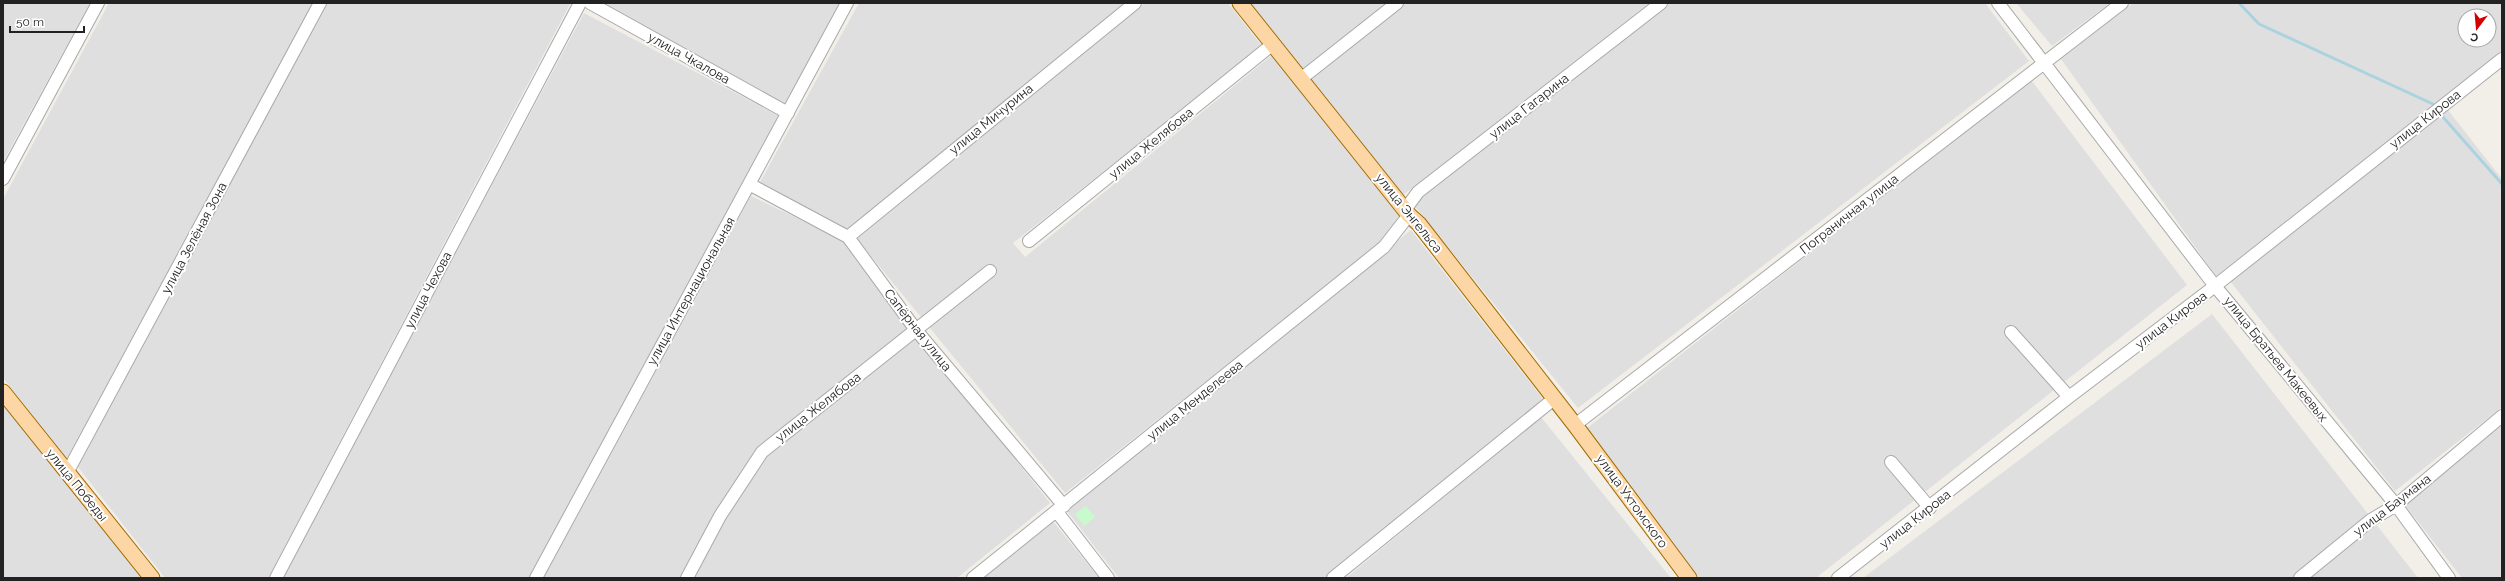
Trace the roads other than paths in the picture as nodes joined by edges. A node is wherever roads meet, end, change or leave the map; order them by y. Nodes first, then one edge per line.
1 (98, 3) edge
2 (320, 3) edge
3 (580, 3) edge
4 (590, 3) edge
5 (847, 3) edge
6 (1135, 3) edge
7 (1240, 3) edge
8 (1397, 3) edge
9 (1661, 3) edge
10 (1998, 3) edge
11 (2122, 3) edge
12 (1273, 44) junction
13 (2502, 59) edge
14 (2046, 63) junction
15 (1302, 78) junction
16 (788, 113) junction
17 (3, 179) edge
18 (749, 184) junction
19 (1409, 215) junction
20 (848, 237) junction
21 (1029, 241) dead end
22 (990, 271) dead end
23 (2215, 286) junction
24 (916, 330) junction
25 (2011, 332) dead end
26 (3, 392) edge
27 (2069, 397) junction
28 (1555, 398) junction
29 (2502, 416) edge
30 (1575, 424) junction
31 (1891, 462) dead end
32 (67, 472) junction
33 (2396, 505) junction
34 (1930, 508) junction
35 (1060, 509) junction
36 (152, 578) edge
37 (276, 578) edge
38 (536, 578) edge
39 (687, 578) edge
40 (973, 578) edge
41 (1108, 578) edge
42 (1333, 578) edge
43 (1689, 578) edge
44 (1838, 578) edge
45 (2300, 578) edge
46 (2449, 578) edge

1 - 17 street
2 - 32 street, улица Зелёная Зона
3 - 37 street, улица Чехова
4 - 16 street, улица Чкалова
5 - 16 street, улица Интернациональная
6 - 20 street, улица Мичурина
7 - 12 main road, улица Энгельса
8 - 15 street
9 - 19 street, улица Гагарина
10 - 14 street, улица Братьев Макеевых
11 - 14 street, Пограничная улица
12 - 15 main road, улица Энгельса
12 - 21 street, улица Желябова
13 - 23 street, улица Кирова
14 - 23 street, улица Братьев Макеевых
14 - 30 street, Пограничная улица
15 - 19 main road, улица Энгельса
16 - 18 street, улица Интернациональная
18 - 20 street, Сапёрная улица
18 - 38 street, улица Интернациональная
19 - 28 main road, улица Энгельса
19 - 35 street, улица Менделеева
20 - 24 street, Сапёрная улица
22 - 24 street, улица Желябова
23 - 27 street, улица Кирова
23 - 33 street, улица Братьев Макеевых
24 - 35 street, Сапёрная улица
24 - 39 street, улица Желябова
25 - 27 street
26 - 32 main road, улица Победы
27 - 34 street, улица Кирова
28 - 30 main road, улица Энгельса
28 - 42 street
29 - 33 street, улица Баумана
30 - 43 main road, улица Ухтомского
31 - 34 street
32 - 36 main road, улица Победы
33 - 45 street, улица Баумана
33 - 46 street, улица Братьев Макеевых
34 - 44 street, улица Кирова
35 - 40 street, улица Менделеева
35 - 41 street, Сапёрная улица

